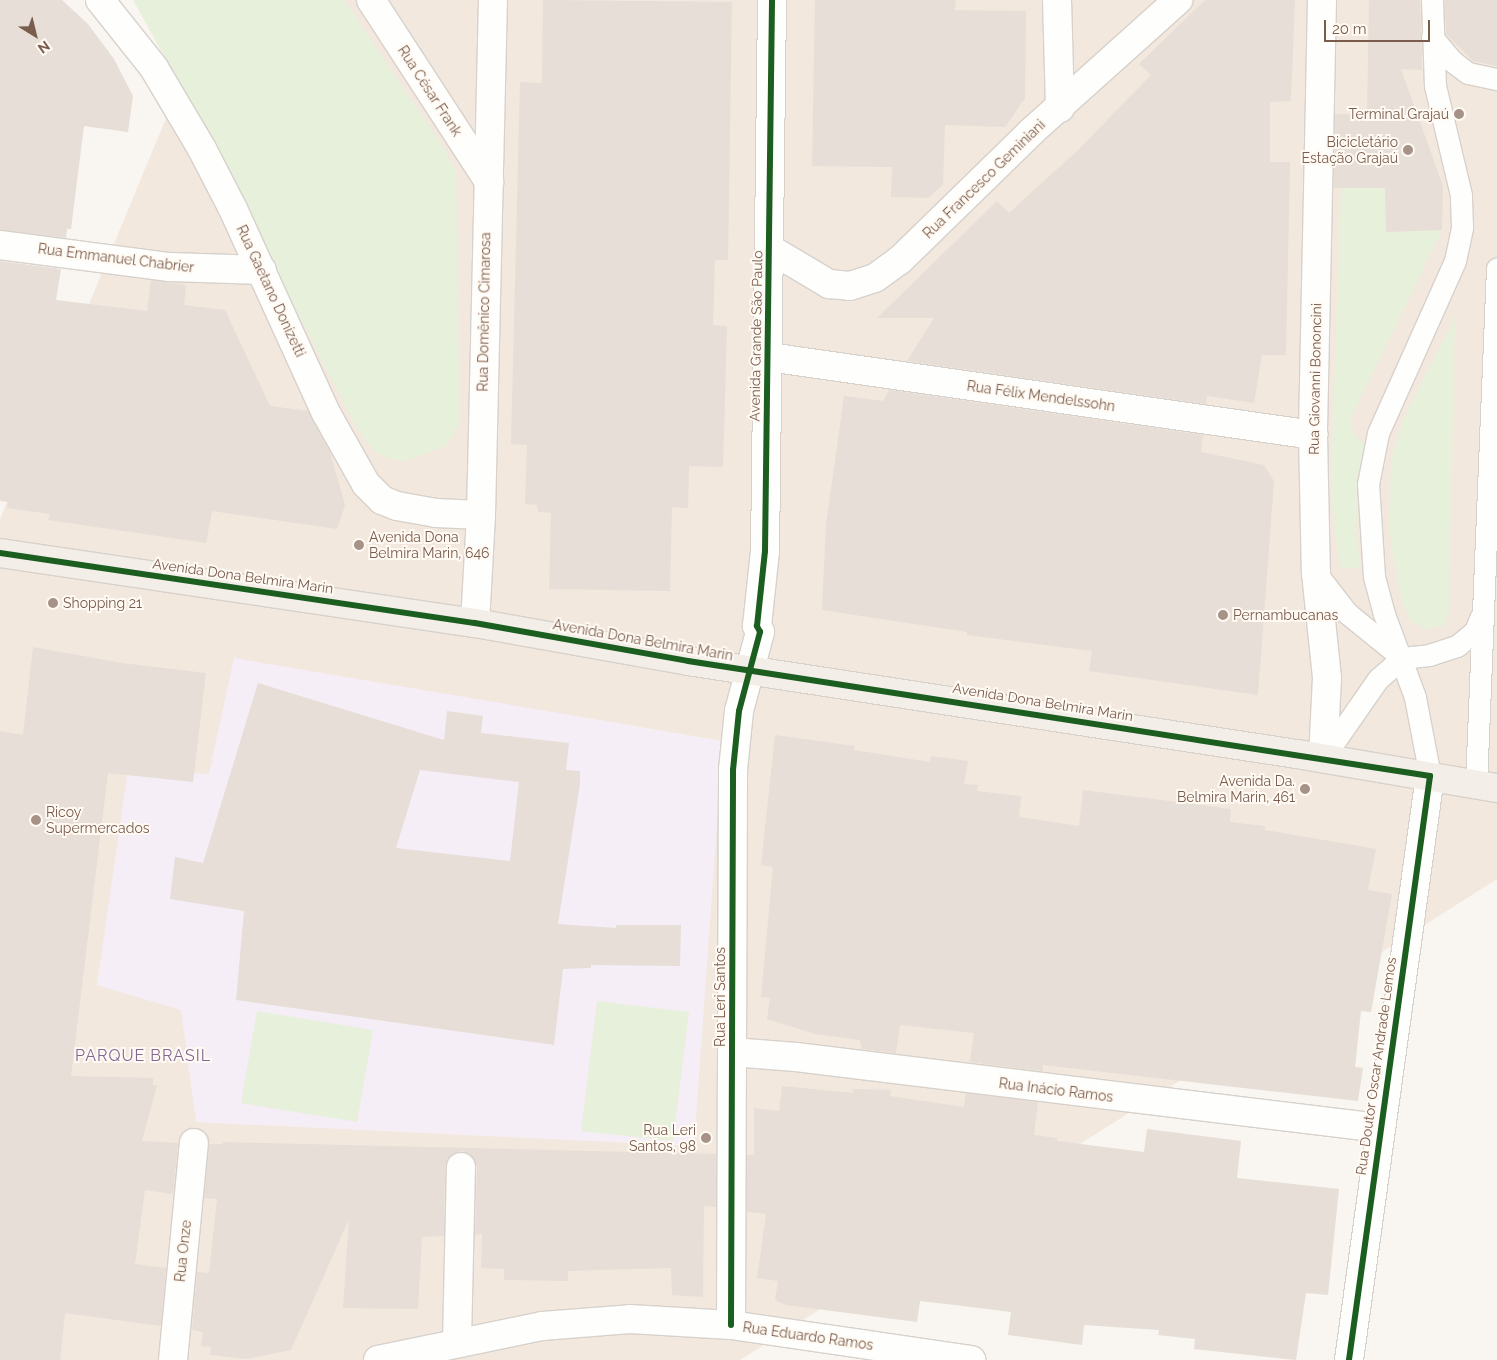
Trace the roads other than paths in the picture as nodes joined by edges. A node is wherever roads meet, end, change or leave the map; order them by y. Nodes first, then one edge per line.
1 (100, 0) edge
2 (372, 0) edge
3 (493, 0) edge
4 (772, 0) edge
5 (1057, 0) edge
6 (1178, 0) edge
7 (1322, 0) edge
8 (1432, 0) edge
9 (1432, 37) junction
10 (1497, 79) edge
11 (1060, 108) junction
12 (489, 182) junction
13 (0, 244) edge
14 (770, 250) junction
15 (1497, 268) edge
16 (262, 270) junction
17 (769, 357) junction
18 (1313, 435) junction
19 (481, 515) junction
20 (0, 553) edge
21 (1316, 573) junction
22 (1483, 603) junction
23 (475, 623) junction
24 (1402, 658) junction
25 (750, 670) junction
26 (1323, 758) junction
27 (1430, 776) junction
28 (1486, 786) edge
29 (732, 1052) junction
30 (1379, 1128) junction
31 (194, 1143) dead end
32 (461, 1167) dead end
33 (731, 1325) junction
34 (457, 1342) junction
35 (172, 1360) edge
36 (378, 1360) edge
37 (971, 1360) edge
38 (1349, 1360) edge

1 - 16 street, Rua Gaetano Donizetti
2 - 12 street, Rua César Frank
3 - 12 street, Rua Domênico Cimarosa
4 - 14 street, Avenida Grande São Paulo
5 - 11 street
6 - 11 street, Rua Francesco Geminiani
7 - 18 street, Rua Giovanni Bononcini
8 - 9 lane
9 - 10 lane
9 - 24 lane
11 - 14 street, Rua Francesco Geminiani
12 - 19 street, Rua Domênico Cimarosa
13 - 16 street, Rua Emmanuel Chabrier
14 - 17 street, Avenida Grande São Paulo
15 - 22 lane
16 - 19 street, Rua Gaetano Donizetti
17 - 18 street, Rua Félix Mendelssohn
17 - 25 street, Avenida Grande São Paulo
18 - 21 street, Rua Giovanni Bononcini
19 - 23 street, Rua Domênico Cimarosa
20 - 23 main road, Avenida Dona Belmira Marin
21 - 24 lane
21 - 26 street, Rua Giovanni Bononcini
22 - 24 lane
22 - 28 lane
23 - 25 main road, Avenida Dona Belmira Marin
24 - 26 lane
24 - 27 lane
25 - 26 main road, Avenida Dona Belmira Marin
25 - 29 street, Rua Leri Santos
26 - 27 main road, Avenida Dona Belmira Marin
27 - 28 main road, Avenida Dona Belmira Marin
27 - 30 street, Rua Doutor Oscar Andrade Lemos
29 - 30 street, Rua Inácio Ramos
29 - 33 street, Rua Leri Santos
30 - 38 street, Rua Doutor Oscar Andrade Lemos
31 - 35 street, Rua Onze
32 - 34 street
33 - 34 street, Rua Eduardo Ramos
33 - 37 street, Rua Eduardo Ramos
34 - 36 street, Rua Eduardo Ramos

